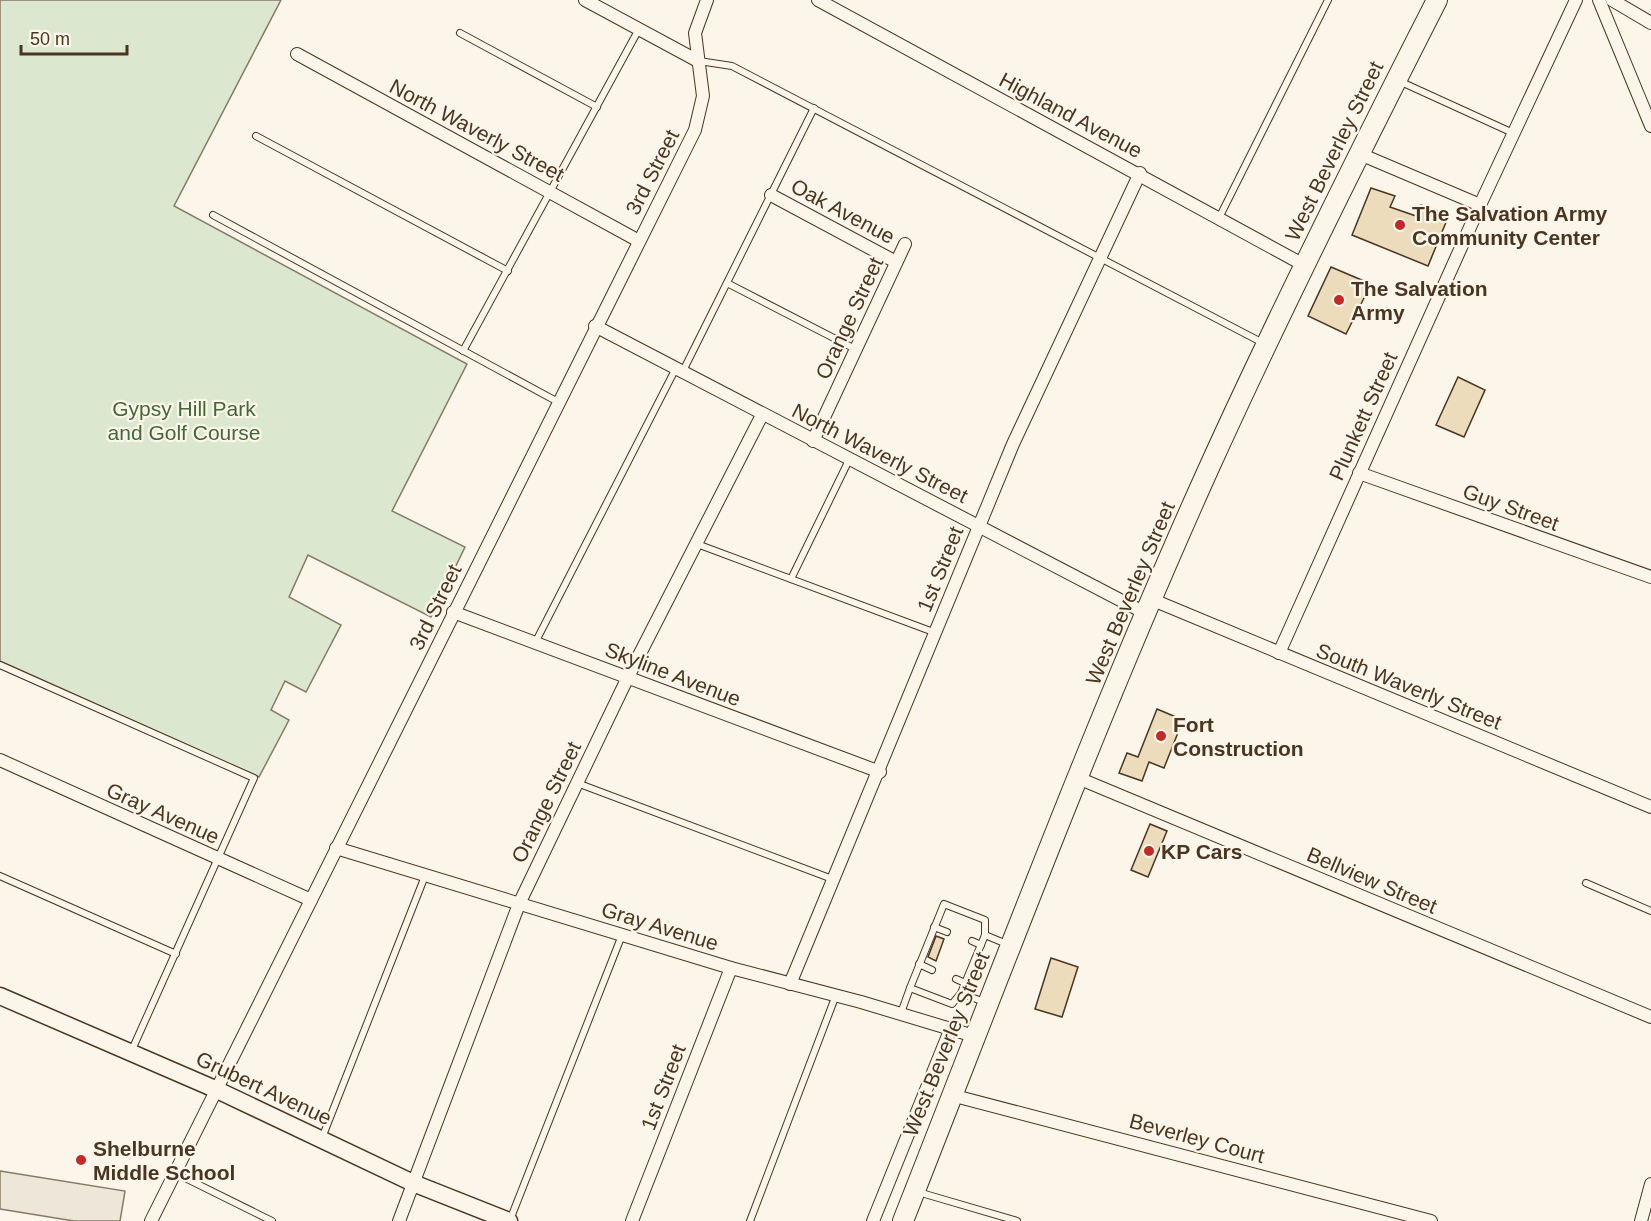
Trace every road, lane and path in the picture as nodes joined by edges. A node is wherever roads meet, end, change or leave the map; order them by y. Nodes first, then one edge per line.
1 (585, 0) edge
2 (707, 0) edge
3 (818, 0) edge
4 (1328, 0) edge
5 (1437, 0) edge
6 (1576, 0) edge
7 (1599, 0) edge
8 (1612, 0) edge
9 (1651, 23) edge
10 (639, 29) junction
11 (460, 33) dead end
12 (297, 54) dead end
13 (698, 61) junction
14 (1396, 80) junction
15 (597, 107) junction
16 (814, 108) junction
17 (1651, 126) edge
18 (1513, 133) junction
19 (256, 136) dead end
20 (1360, 154) junction
21 (1140, 173) junction
22 (550, 191) junction
23 (771, 195) junction
24 (1480, 205) junction
25 (213, 215) dead end
26 (1219, 218) junction
27 (639, 241) junction
28 (905, 244) dead end
29 (1098, 257) junction
30 (896, 262) junction
31 (1304, 265) junction
32 (508, 271) junction
33 (727, 283) junction
34 (596, 326) junction
35 (1266, 345) junction
36 (463, 351) junction
37 (857, 351) junction
38 (678, 372) junction
39 (558, 402) junction
40 (762, 415) junction
41 (813, 441) junction
42 (849, 460) junction
43 (1359, 473) junction
44 (978, 526) junction
45 (696, 544) junction
46 (1651, 577) edge
47 (791, 579) junction
48 (1150, 607) junction
49 (453, 612) junction
50 (936, 633) junction
51 (535, 643) junction
52 (1279, 653) junction
53 (0, 665) edge
54 (628, 677) junction
55 (0, 760) edge
56 (880, 772) junction
57 (1078, 778) junction
58 (577, 783) junction
59 (1651, 807) edge
60 (336, 848) junction
61 (219, 859) junction
62 (0, 876) edge
63 (425, 876) junction
64 (835, 880) junction
65 (1586, 883) dead end
66 (311, 900) junction
67 (519, 904) junction
68 (1651, 911) edge
69 (934, 927) junction
70 (947, 932) dead end
71 (622, 935) junction
72 (985, 935) junction
73 (972, 941) dead end
74 (981, 945) junction
75 (1011, 946) junction
76 (176, 954) junction
77 (919, 964) junction
78 (731, 968) junction
79 (932, 970) dead end
80 (956, 979) dead end
81 (965, 983) junction
82 (790, 984) junction
83 (910, 988) junction
84 (961, 993) junction
85 (836, 995) junction
86 (0, 996) edge
87 (987, 1004) junction
88 (901, 1013) junction
89 (1651, 1017) edge
90 (951, 1028) junction
91 (974, 1036) junction
92 (131, 1053) junction
93 (215, 1089) junction
94 (951, 1095) junction
95 (322, 1139) junction
96 (175, 1173) junction
97 (413, 1183) junction
98 (1651, 1184) edge
99 (915, 1191) junction
100 (152, 1221) edge
101 (272, 1221) edge
102 (399, 1221) edge
103 (509, 1221) edge
104 (632, 1221) edge
105 (750, 1221) edge
106 (873, 1221) edge
107 (903, 1221) edge
108 (1017, 1221) edge
109 (1431, 1221) edge
110 (1641, 1221) edge

1 - 10 street
2 - 13 street, 3rd Street
3 - 21 street, Highland Avenue
4 - 26 lane
5 - 14 main road, West Beverley Street
6 - 18 street, Plunkett Street
7 - 17 street
8 - 9 street
10 - 13 street
10 - 15 lane
11 - 15 lane
12 - 22 street, North Waverly Street
13 - 16 lane
13 - 27 street, 3rd Street
14 - 18 lane
14 - 20 main road, West Beverley Street
15 - 22 lane
16 - 23 lane
16 - 29 lane
18 - 24 street, Plunkett Street
19 - 32 lane
20 - 24 street
20 - 31 main road, West Beverley Street
21 - 26 street, Highland Avenue
21 - 29 street, 1st Street
22 - 27 street, North Waverly Street
22 - 32 lane
23 - 30 street, Oak Avenue
23 - 33 lane
24 - 43 street, Plunkett Street
25 - 36 lane
26 - 31 street, Highland Avenue
27 - 34 street, 3rd Street
28 - 30 street, Orange Street
29 - 35 lane
29 - 44 street, 1st Street
30 - 37 street, Orange Street
31 - 35 main road, West Beverley Street
32 - 36 lane
33 - 37 lane
33 - 38 lane
34 - 38 street, North Waverly Street
34 - 39 street, 3rd Street
35 - 48 main road, West Beverley Street
36 - 39 lane
37 - 41 street, Orange Street
38 - 40 street, North Waverly Street
38 - 51 lane
39 - 49 street, 3rd Street
40 - 41 street, North Waverly Street
40 - 45 street, Orange Street
41 - 42 street, North Waverly Street
42 - 44 street, North Waverly Street
42 - 47 lane
43 - 46 street, Guy Street
43 - 52 street, Plunkett Street
44 - 48 street, North Waverly Street
44 - 50 street, 1st Street
45 - 47 lane
45 - 54 street, Orange Street
47 - 50 lane
48 - 52 street, South Waverly Street
48 - 57 main road, West Beverley Street
49 - 51 street, Skyline Avenue
49 - 60 street, 3rd Street
50 - 56 street, 1st Street
51 - 54 street, Skyline Avenue
52 - 59 street, South Waverly Street
53 - 61 lane
54 - 56 street, Skyline Avenue
54 - 58 street, Orange Street
55 - 61 street, Gray Avenue
56 - 64 street, 1st Street
57 - 75 main road, West Beverley Street
57 - 89 street, Bellview Street
58 - 64 lane
58 - 67 street, Orange Street
60 - 63 street, Gray Avenue
60 - 66 street, 3rd Street
61 - 66 street, Gray Avenue
61 - 76 lane
62 - 76 lane
63 - 67 street, Gray Avenue
63 - 95 lane
64 - 82 street, 1st Street
65 - 68 lane
66 - 93 street, 3rd Street
67 - 71 street, Gray Avenue
67 - 97 street, Orange Street
69 - 70 lane
69 - 72 lane
69 - 77 lane
71 - 78 street, Gray Avenue
71 - 103 lane
72 - 74 lane
72 - 75 lane
73 - 74 lane
74 - 81 lane
75 - 87 main road, West Beverley Street
76 - 92 lane
77 - 79 lane
77 - 83 lane
78 - 82 street, Gray Avenue
78 - 104 street, 1st Street
80 - 81 lane
81 - 84 lane
82 - 85 street, Gray Avenue
83 - 84 lane
83 - 88 lane
84 - 87 lane
85 - 88 street, Gray Avenue
85 - 105 lane
86 - 92 street, Grubert Avenue
87 - 91 main road, West Beverley Street
88 - 90 street, Gray Avenue
90 - 91 street, Gray Avenue
90 - 106 street, West Beverley Street
91 - 94 main road, West Beverley Street
92 - 93 street, Grubert Avenue
93 - 95 street, Grubert Avenue
93 - 96 street, 3rd Street
94 - 99 main road, West Beverley Street
94 - 109 street, Beverley Court
95 - 97 street, Grubert Avenue
96 - 100 street, 3rd Street
96 - 101 lane
97 - 102 street, Orange Street
97 - 103 street, Grubert Avenue
98 - 110 street
99 - 107 main road, West Beverley Street
99 - 108 lane

